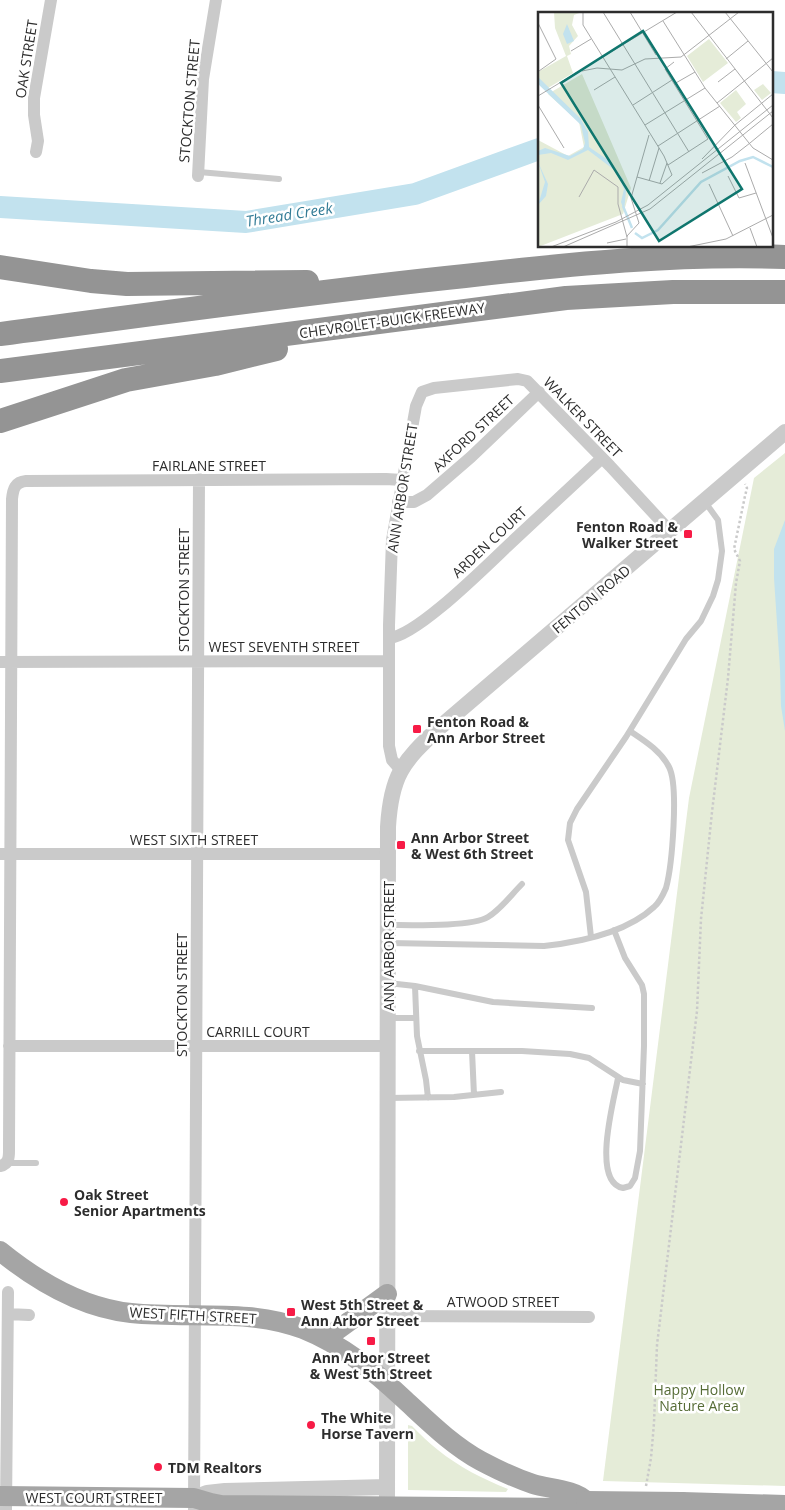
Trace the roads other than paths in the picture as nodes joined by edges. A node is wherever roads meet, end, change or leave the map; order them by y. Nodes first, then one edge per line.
1 (51, 0) edge
2 (216, 0) edge
3 (36, 152) dead end
4 (199, 174) joint
5 (280, 179) dead end
6 (785, 257) edge
7 (0, 267) edge
8 (419, 280) junction
9 (785, 292) edge
10 (391, 321) junction
11 (0, 334) edge
12 (0, 370) edge
13 (422, 392) joint
14 (539, 392) junction
15 (0, 421) edge
16 (785, 432) edge
17 (602, 458) junction
18 (199, 479) junction
19 (402, 480) junction
20 (704, 501) junction
21 (398, 502) junction
22 (670, 531) junction
23 (389, 638) junction
24 (389, 661) junction
25 (5, 662) edge
26 (198, 662) junction
27 (630, 731) junction
28 (400, 769) junction
29 (5, 854) edge
30 (197, 854) junction
31 (388, 854) junction
32 (522, 884) dead end
33 (388, 925) junction
34 (614, 930) junction
35 (591, 937) junction
36 (388, 943) junction
37 (388, 984) junction
38 (415, 986) junction
39 (592, 1008) dead end
40 (5, 1011) edge
41 (388, 1018) junction
42 (416, 1018) junction
43 (196, 1045) junction
44 (9, 1046) junction
45 (388, 1046) junction
46 (419, 1051) junction
47 (472, 1051) junction
48 (618, 1078) junction
49 (642, 1084) junction
50 (501, 1092) dead end
51 (474, 1095) junction
52 (388, 1098) junction
53 (428, 1098) junction
54 (36, 1163) dead end
55 (3, 1164) edge
56 (0, 1251) edge
57 (8, 1292) dead end
58 (388, 1294) junction
59 (8, 1314) junction
60 (29, 1315) dead end
61 (195, 1315) junction
62 (388, 1316) junction
63 (589, 1317) dead end
64 (325, 1339) junction
65 (387, 1383) junction
66 (4, 1501) edge
67 (387, 1501) edge
68 (586, 1501) junction
69 (194, 1504) edge
70 (785, 1505) edge

1 - 3 street, OAK STREET
2 - 4 street, STOCKTON STREET
4 - 5 lane
6 - 8 highway
7 - 8 highway
8 - 11 highway
9 - 10 highway, CHEVROLET-BUICK FREEWAY
10 - 12 highway, CHEVROLET-BUICK FREEWAY
10 - 15 highway
13 - 14 street, WALKER STREET
13 - 19 street, ANN ARBOR STREET
14 - 17 street, WALKER STREET
14 - 21 street, AXFORD STREET
16 - 20 street, FENTON ROAD
17 - 22 street, WALKER STREET
17 - 23 street, ARDEN COURT
18 - 19 street, FAIRLANE STREET
18 - 25 street, FAIRLANE STREET
18 - 26 street, STOCKTON STREET
19 - 21 street, ANN ARBOR STREET
20 - 22 street, FENTON ROAD
20 - 27 lane
21 - 23 street, ANN ARBOR STREET
22 - 28 street, FENTON ROAD
23 - 24 street, ANN ARBOR STREET
24 - 26 street, WEST SEVENTH STREET
24 - 28 street, ANN ARBOR STREET
25 - 26 street, WEST SEVENTH STREET
25 - 29 street
26 - 30 street, STOCKTON STREET
27 - 34 lane
27 - 35 lane
28 - 31 street, ANN ARBOR STREET
29 - 30 street, WEST SIXTH STREET
29 - 40 street
30 - 31 street, WEST SIXTH STREET
30 - 43 street, STOCKTON STREET
31 - 33 street, ANN ARBOR STREET
32 - 33 lane
33 - 36 street, ANN ARBOR STREET
34 - 35 lane
34 - 49 lane
35 - 36 lane
36 - 37 street, ANN ARBOR STREET
37 - 38 lane
37 - 41 street, ANN ARBOR STREET
38 - 39 lane
38 - 42 lane
40 - 44 street
41 - 42 lane
41 - 45 street, ANN ARBOR STREET
42 - 46 lane
43 - 44 street, CARRILL COURT
43 - 45 street, CARRILL COURT
43 - 61 street, STOCKTON STREET
44 - 55 street
45 - 52 street, ANN ARBOR STREET
46 - 47 lane
46 - 53 lane
47 - 48 lane
47 - 51 lane
48 - 49 lane
48 - 49 lane
50 - 51 lane
51 - 53 lane
52 - 53 lane
52 - 58 street, ANN ARBOR STREET
54 - 55 lane
56 - 61 main road, WEST FIFTH STREET
57 - 59 street
58 - 62 street, ANN ARBOR STREET
58 - 64 main road
59 - 60 street
59 - 66 street
61 - 64 main road, WEST FIFTH STREET
61 - 69 street, STOCKTON STREET
62 - 63 street, ATWOOD STREET
62 - 65 street, ANN ARBOR STREET
64 - 65 main road, WEST FIFTH STREET
65 - 67 street, ANN ARBOR STREET
65 - 68 main road, WEST FIFTH STREET
66 - 69 main road, WEST COURT STREET
67 - 68 main road, WEST COURT STREET
67 - 69 main road, WEST COURT STREET
68 - 70 main road, WEST COURT STREET, bridge

